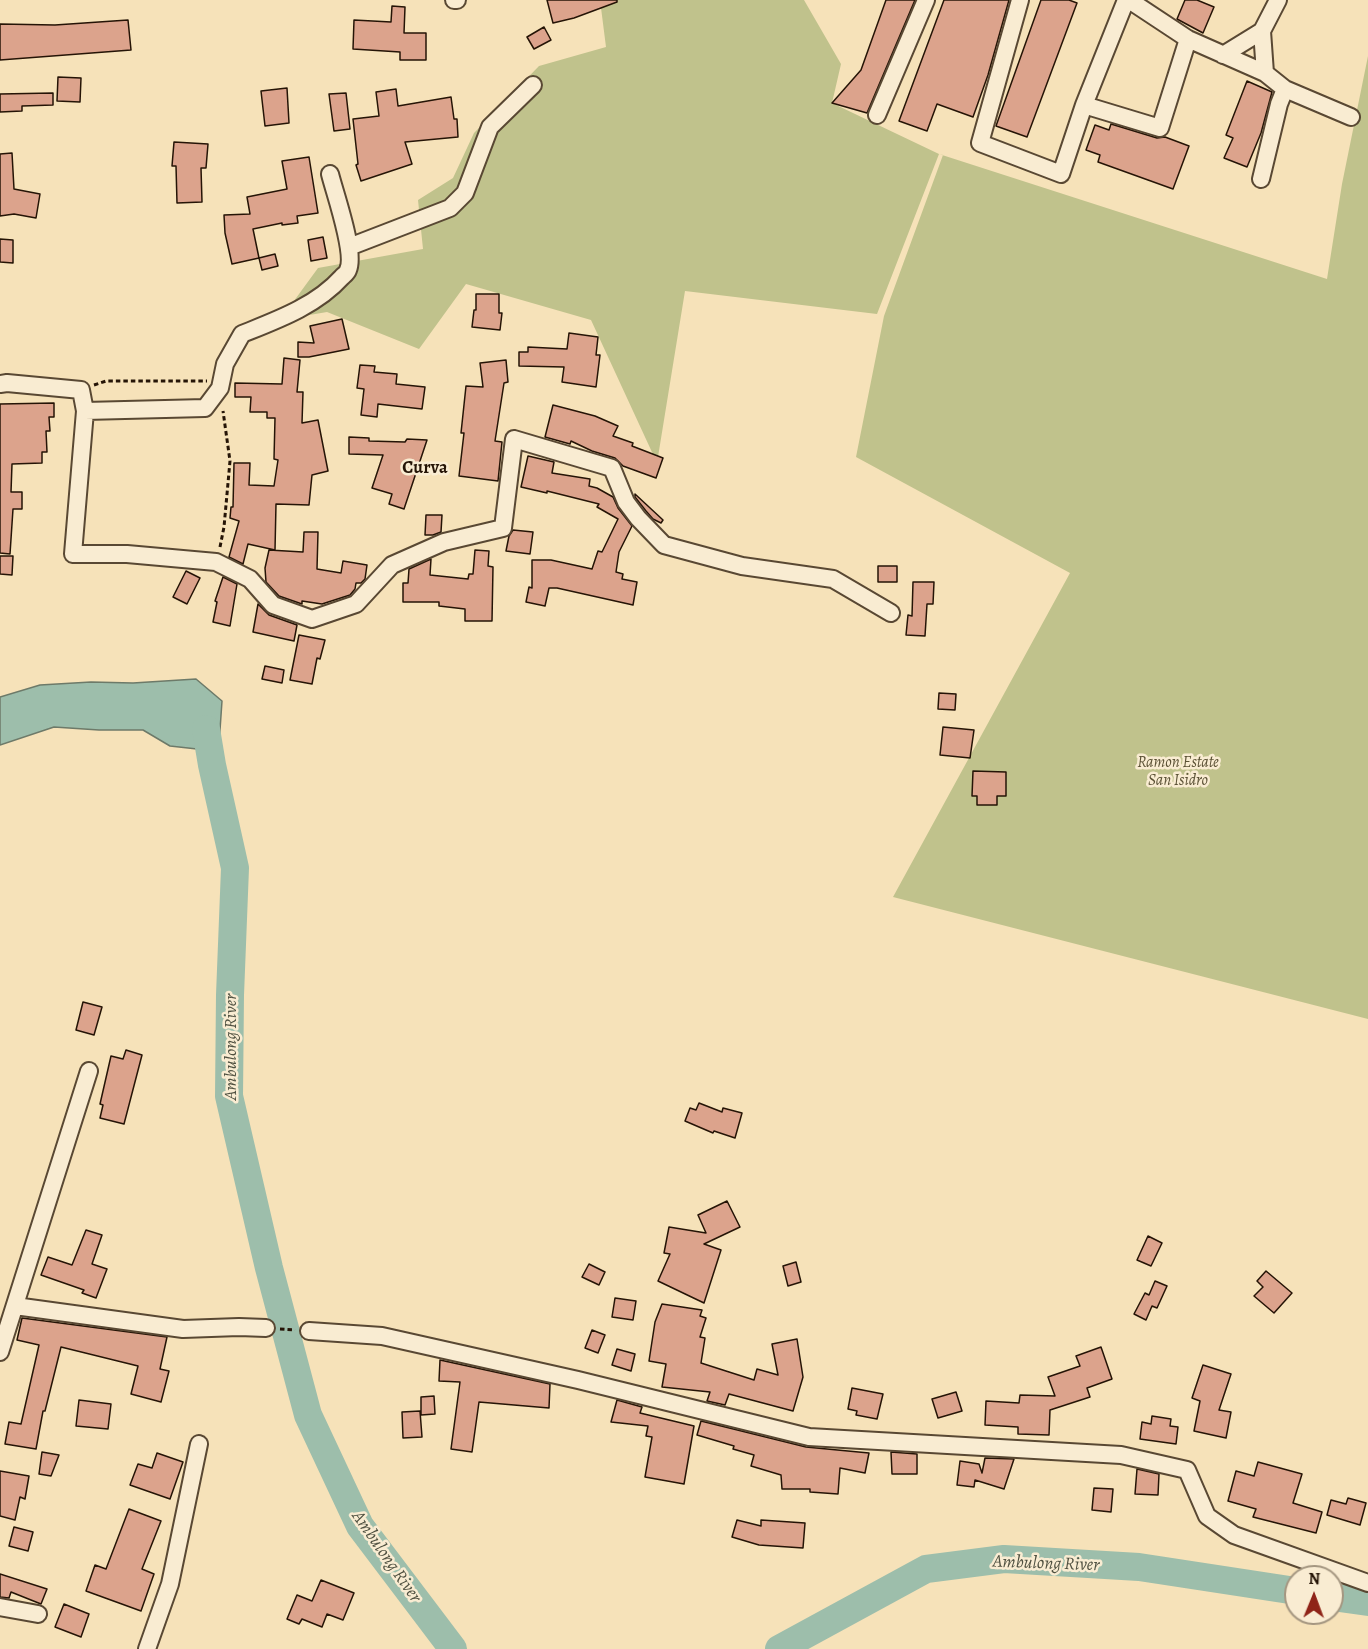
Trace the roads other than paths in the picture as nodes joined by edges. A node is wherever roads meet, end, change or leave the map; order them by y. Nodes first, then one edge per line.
1 (926, 0) edge
2 (1020, 0) edge
3 (1127, 0) edge
4 (1278, 0) edge
5 (1262, 31) junction
6 (1188, 39) junction
7 (1223, 55) junction
8 (1265, 73) junction
9 (532, 86) dead end
10 (1285, 89) junction
11 (1084, 105) junction
12 (877, 115) dead end
13 (1351, 117) dead end
14 (330, 174) dead end
15 (1261, 179) dead end
16 (349, 247) junction
17 (0, 384) edge
18 (84, 411) junction
19 (891, 613) dead end
20 (89, 1071) dead end
21 (15, 1306) junction
22 (266, 1328) road end
23 (309, 1331) road end
24 (0, 1352) edge
25 (199, 1444) dead end
26 (1368, 1583) edge
27 (0, 1607) edge
28 (38, 1614) dead end
29 (147, 1649) edge

1 - 12 street
2 - 11 street
3 - 6 street
3 - 11 street
4 - 5 street
5 - 7 street
5 - 8 street
6 - 7 street
6 - 11 street
7 - 8 street
8 - 10 street
9 - 16 street
10 - 13 street
10 - 15 street
14 - 16 street
16 - 18 street
17 - 18 street
18 - 19 street
20 - 21 street
21 - 22 street
21 - 24 street
23 - 26 street
25 - 29 street
27 - 28 street

